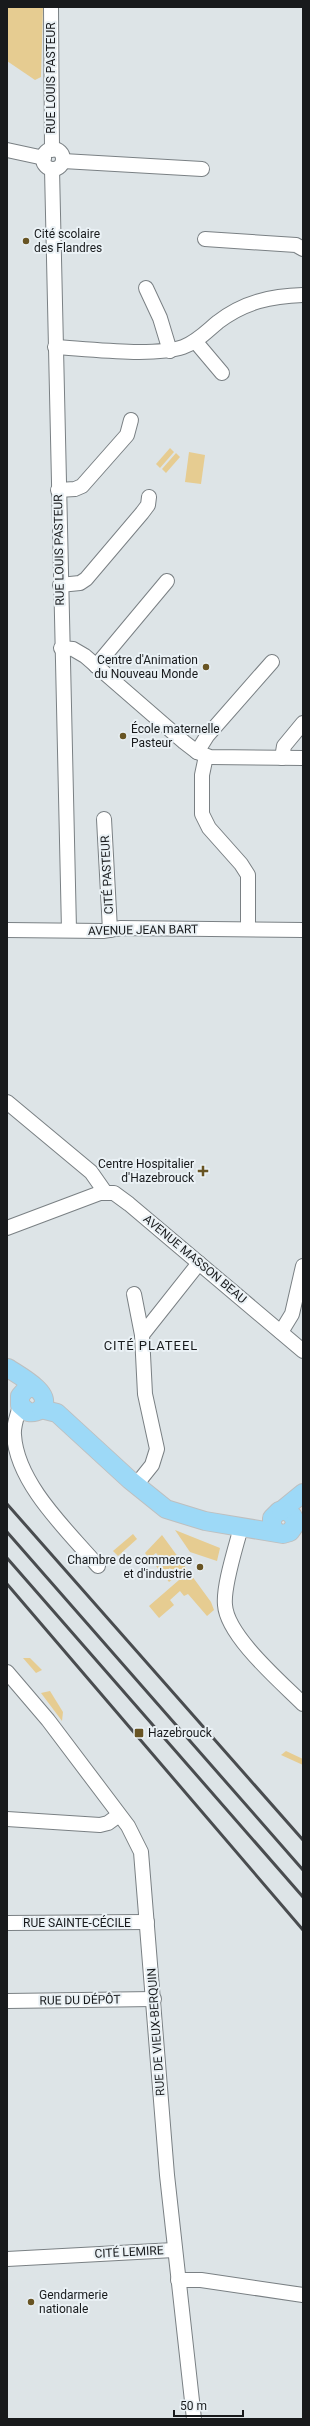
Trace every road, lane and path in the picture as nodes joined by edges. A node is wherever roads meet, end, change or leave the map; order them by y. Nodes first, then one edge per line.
1 (51, 7) edge
2 (7, 150) edge
3 (53, 159) junction
4 (202, 169) dead end
5 (205, 240) dead end
6 (303, 249) edge
7 (146, 288) dead end
8 (303, 296) edge
9 (195, 340) junction
10 (55, 346) junction
11 (170, 351) junction
12 (222, 373) dead end
13 (131, 420) dead end
14 (58, 490) junction
15 (149, 497) dead end
16 (167, 581) dead end
17 (60, 585) junction
18 (61, 648) junction
19 (272, 662) dead end
20 (96, 666) junction
21 (303, 723) edge
22 (202, 754) junction
23 (282, 758) junction
24 (303, 758) edge
25 (104, 819) dead end
26 (248, 929) junction
27 (7, 930) edge
28 (69, 930) junction
29 (110, 930) junction
30 (303, 930) edge
31 (7, 1102) edge
32 (87, 1169) junction
33 (105, 1192) junction
34 (86, 1199) junction
35 (7, 1228) edge
36 (199, 1263) junction
37 (303, 1266) edge
38 (134, 1294) dead end
39 (281, 1332) junction
40 (142, 1335) junction
41 (303, 1351) edge
42 (8, 1368) edge
43 (32, 1401) junction
44 (140, 1480) junction
45 (303, 1494) edge
46 (286, 1523) edge
47 (241, 1527) junction
48 (98, 1566) dead end
49 (7, 1672) edge
50 (12, 1687) edge
51 (303, 1704) edge
52 (119, 1815) junction
53 (7, 1819) edge
54 (147, 1922) junction
55 (7, 1923) edge
56 (154, 1999) junction
57 (7, 2001) edge
58 (174, 2250) junction
59 (7, 2260) edge
60 (178, 2280) junction
61 (303, 2295) edge
62 (194, 2419) edge

1 - 3 street, RUE LOUIS PASTEUR
2 - 3 street
3 - 4 street
3 - 10 street, RUE LOUIS PASTEUR
5 - 6 street
7 - 11 street
8 - 9 street
9 - 11 street
9 - 12 street
10 - 11 street
10 - 14 street, RUE LOUIS PASTEUR
13 - 14 street
14 - 17 street, RUE LOUIS PASTEUR
15 - 17 street
16 - 20 street
17 - 18 street, RUE LOUIS PASTEUR
18 - 20 street
18 - 28 street, RUE LOUIS PASTEUR
19 - 22 street
20 - 22 street
21 - 23 street
22 - 23 street
22 - 26 street
23 - 24 street
25 - 29 street, CITÉ PASTEUR
26 - 29 street, AVENUE JEAN BART
26 - 30 street, AVENUE JEAN BART
27 - 28 street, AVENUE JEAN BART
28 - 29 street, AVENUE JEAN BART
31 - 32 street
32 - 33 street
32 - 34 street
33 - 34 street
33 - 36 street, AVENUE MASSON BEAU
34 - 35 street
36 - 39 street, AVENUE MASSON BEAU
36 - 40 street
37 - 39 street
38 - 40 street
39 - 41 street, AVENUE MASSON BEAU
40 - 44 street
42 - 43 main road
43 - 44 main road
43 - 47 main road
43 - 48 street
44 - 46 main road
45 - 46 main road
46 - 47 main road
47 - 51 street
49 - 50 street, RUE DE VIEUX-BERQUIN
50 - 52 street, RUE DE VIEUX-BERQUIN
52 - 53 street
52 - 54 street, RUE DE VIEUX-BERQUIN
54 - 55 street, RUE SAINTE-CÉCILE
54 - 56 street, RUE DE VIEUX-BERQUIN
56 - 57 street, RUE DU DÉPÔT
56 - 58 street, RUE DE VIEUX-BERQUIN
58 - 59 street, CITÉ LEMIRE
58 - 60 street, RUE DE VIEUX-BERQUIN
60 - 61 street
60 - 62 street, RUE DE VIEUX-BERQUIN

